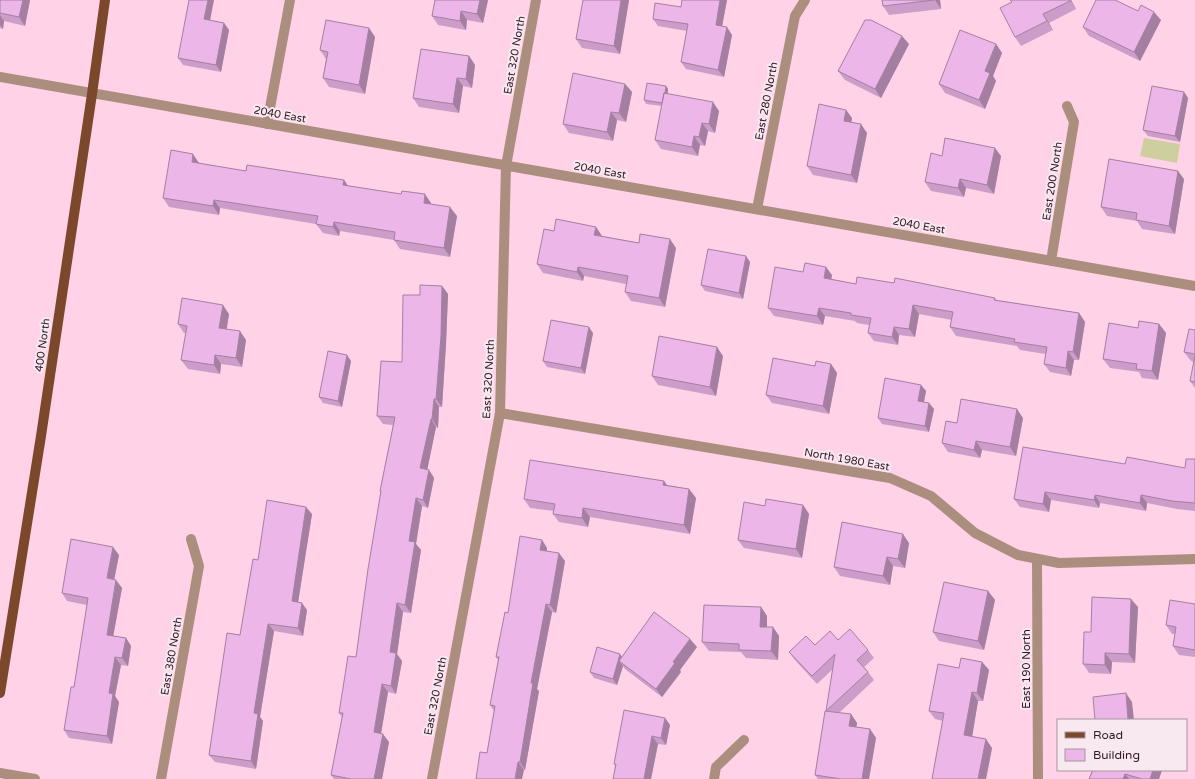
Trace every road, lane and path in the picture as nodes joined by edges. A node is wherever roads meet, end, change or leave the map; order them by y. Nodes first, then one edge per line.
1 (105, 0) edge
2 (290, 0) edge
3 (536, 0) edge
4 (805, 0) edge
5 (0, 77) edge
6 (92, 94) junction
7 (1067, 106) dead end
8 (267, 124) junction
9 (506, 166) junction
10 (757, 209) junction
11 (1051, 261) junction
12 (1195, 286) edge
13 (500, 413) junction
14 (191, 539) dead end
15 (1037, 559) junction
16 (1195, 559) edge
17 (0, 693) edge
18 (744, 740) dead end
19 (0, 773) edge
20 (35, 779) edge
21 (161, 779) edge
22 (432, 779) edge
23 (714, 779) edge
24 (1038, 779) edge

1 - 6 main road, 400 North
2 - 8 street
3 - 9 street, East 320 North
4 - 10 street, East 280 North
5 - 6 street, 2040 East
6 - 8 street, 2040 East
6 - 17 main road, 400 North
7 - 11 street, East 200 North
8 - 9 street, 2040 East
9 - 10 street, 2040 East
9 - 13 street, East 320 North
10 - 11 street, 2040 East
11 - 12 street, 2040 East
13 - 15 street, North 1980 East
13 - 22 street, East 320 North
14 - 21 street, East 380 North
15 - 16 street, North 1980 East
15 - 24 street, East 190 North
18 - 23 street
19 - 20 street

